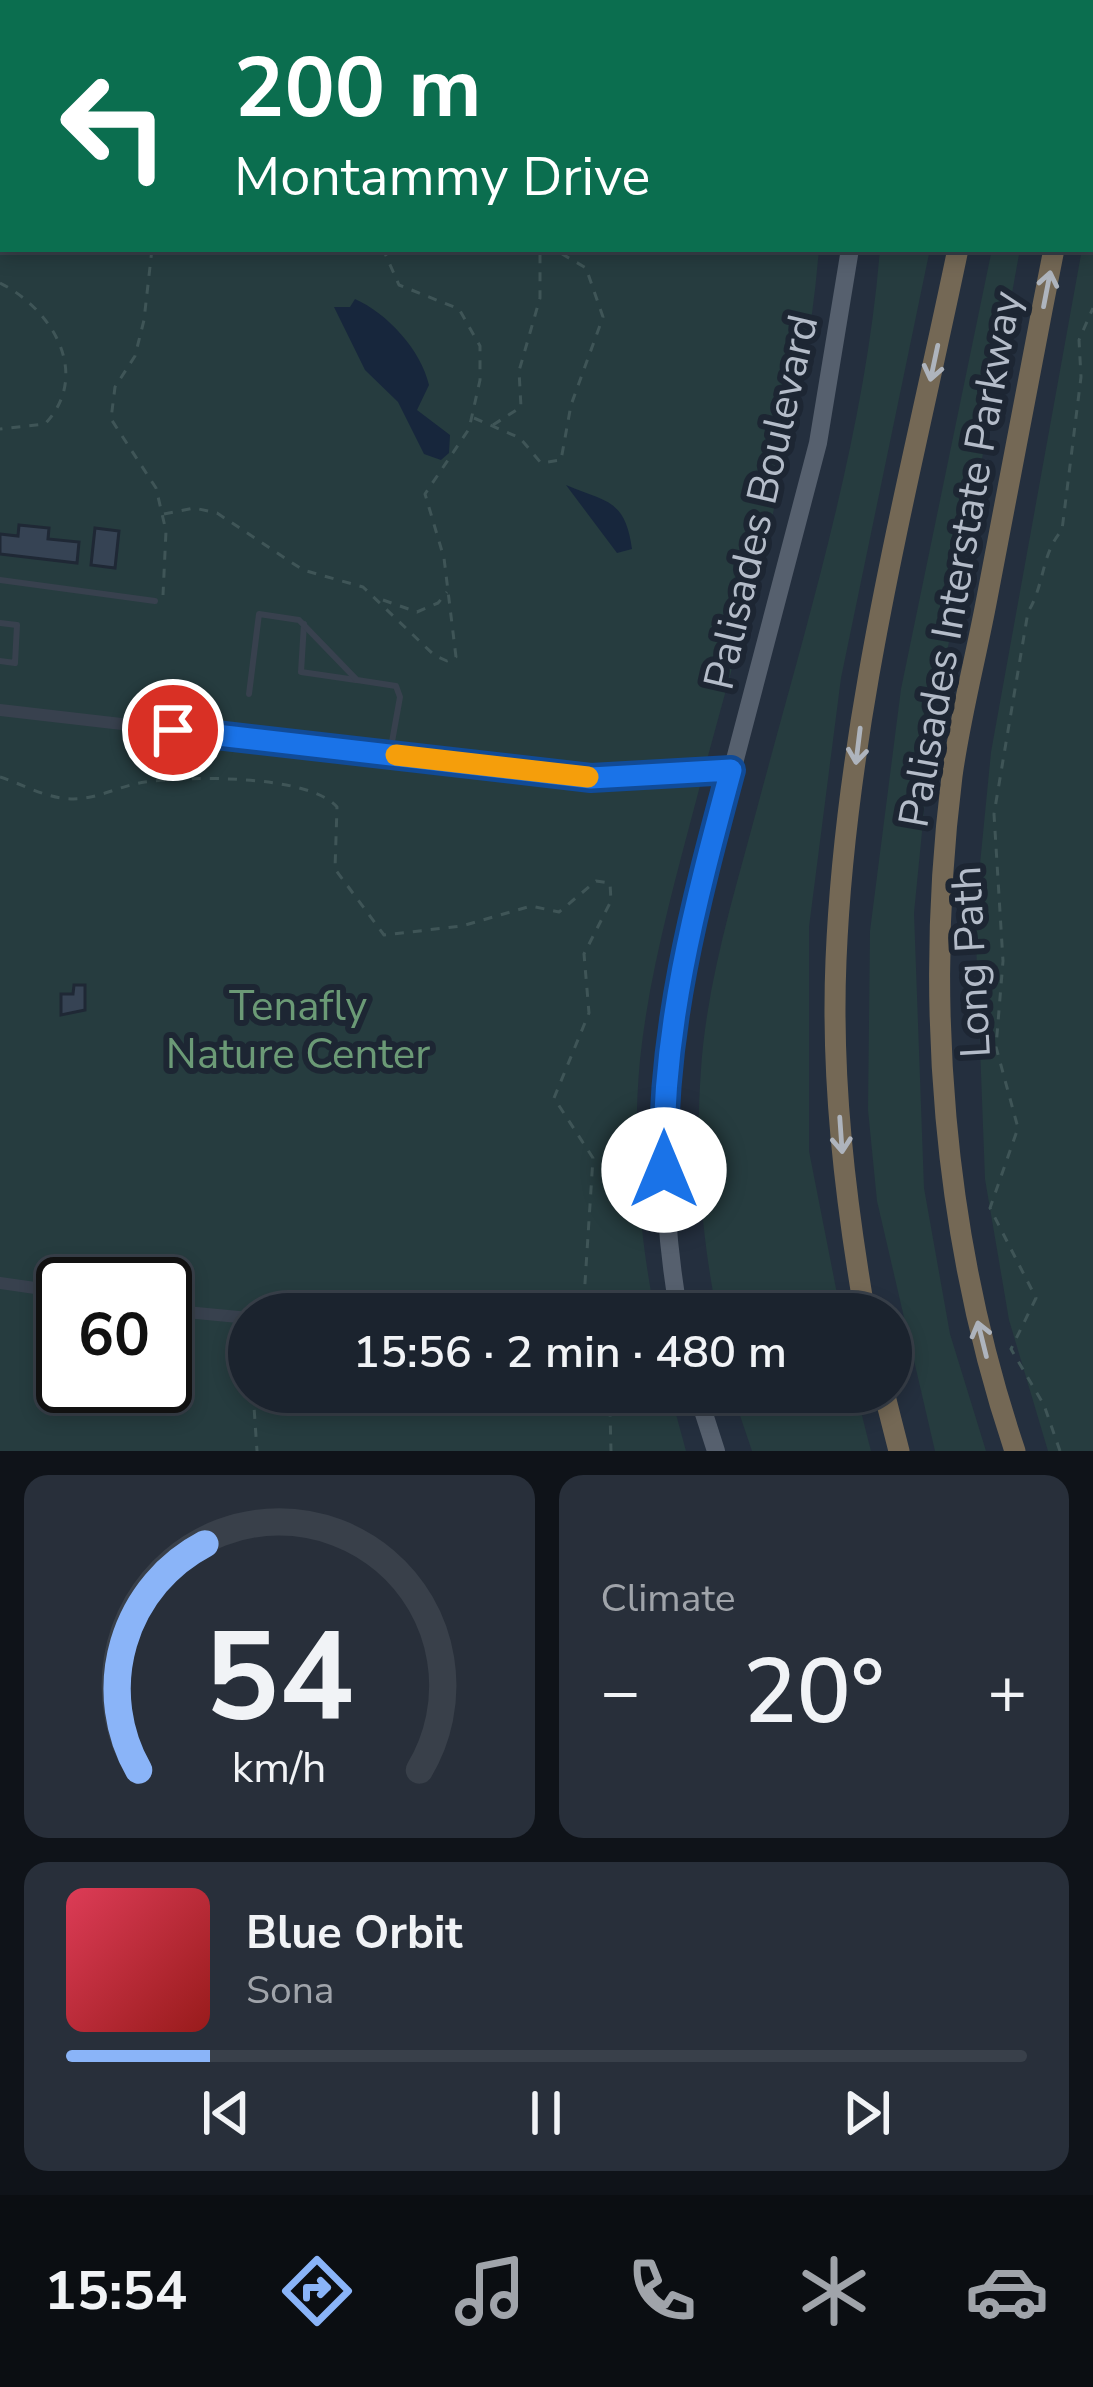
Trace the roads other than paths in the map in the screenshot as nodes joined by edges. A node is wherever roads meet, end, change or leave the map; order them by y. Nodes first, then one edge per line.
1 (850, 252) edge
2 (957, 252) edge
3 (1053, 252) edge
4 (0, 580) edge
5 (155, 601) road end
6 (0, 623) edge
7 (304, 624) junction
8 (0, 661) edge
9 (357, 680) junction
10 (249, 694) dead end
11 (0, 710) edge
12 (390, 755) junction
13 (731, 770) junction
14 (0, 1283) edge
15 (36, 1288) edge
16 (677, 1293) edge
17 (862, 1293) edge
18 (192, 1313) edge
19 (228, 1316) edge
20 (704, 1413) edge
21 (889, 1413) edge
22 (716, 1451) edge
23 (899, 1451) edge
24 (1015, 1451) edge

1 - 13 main road, Palisades Boulevard
2 -> 17 highway, Palisades Interstate Parkway
24 -> 3 highway, Palisades Interstate Parkway
4 - 5 lane
6 - 8 lane
7 - 9 lane
7 - 9 lane
7 - 10 lane
9 - 12 lane
11 - 12 street
12 - 13 street
13 - 16 main road, Palisades Boulevard
14 - 15 street
18 - 19 street
20 - 22 main road
21 - 23 highway

